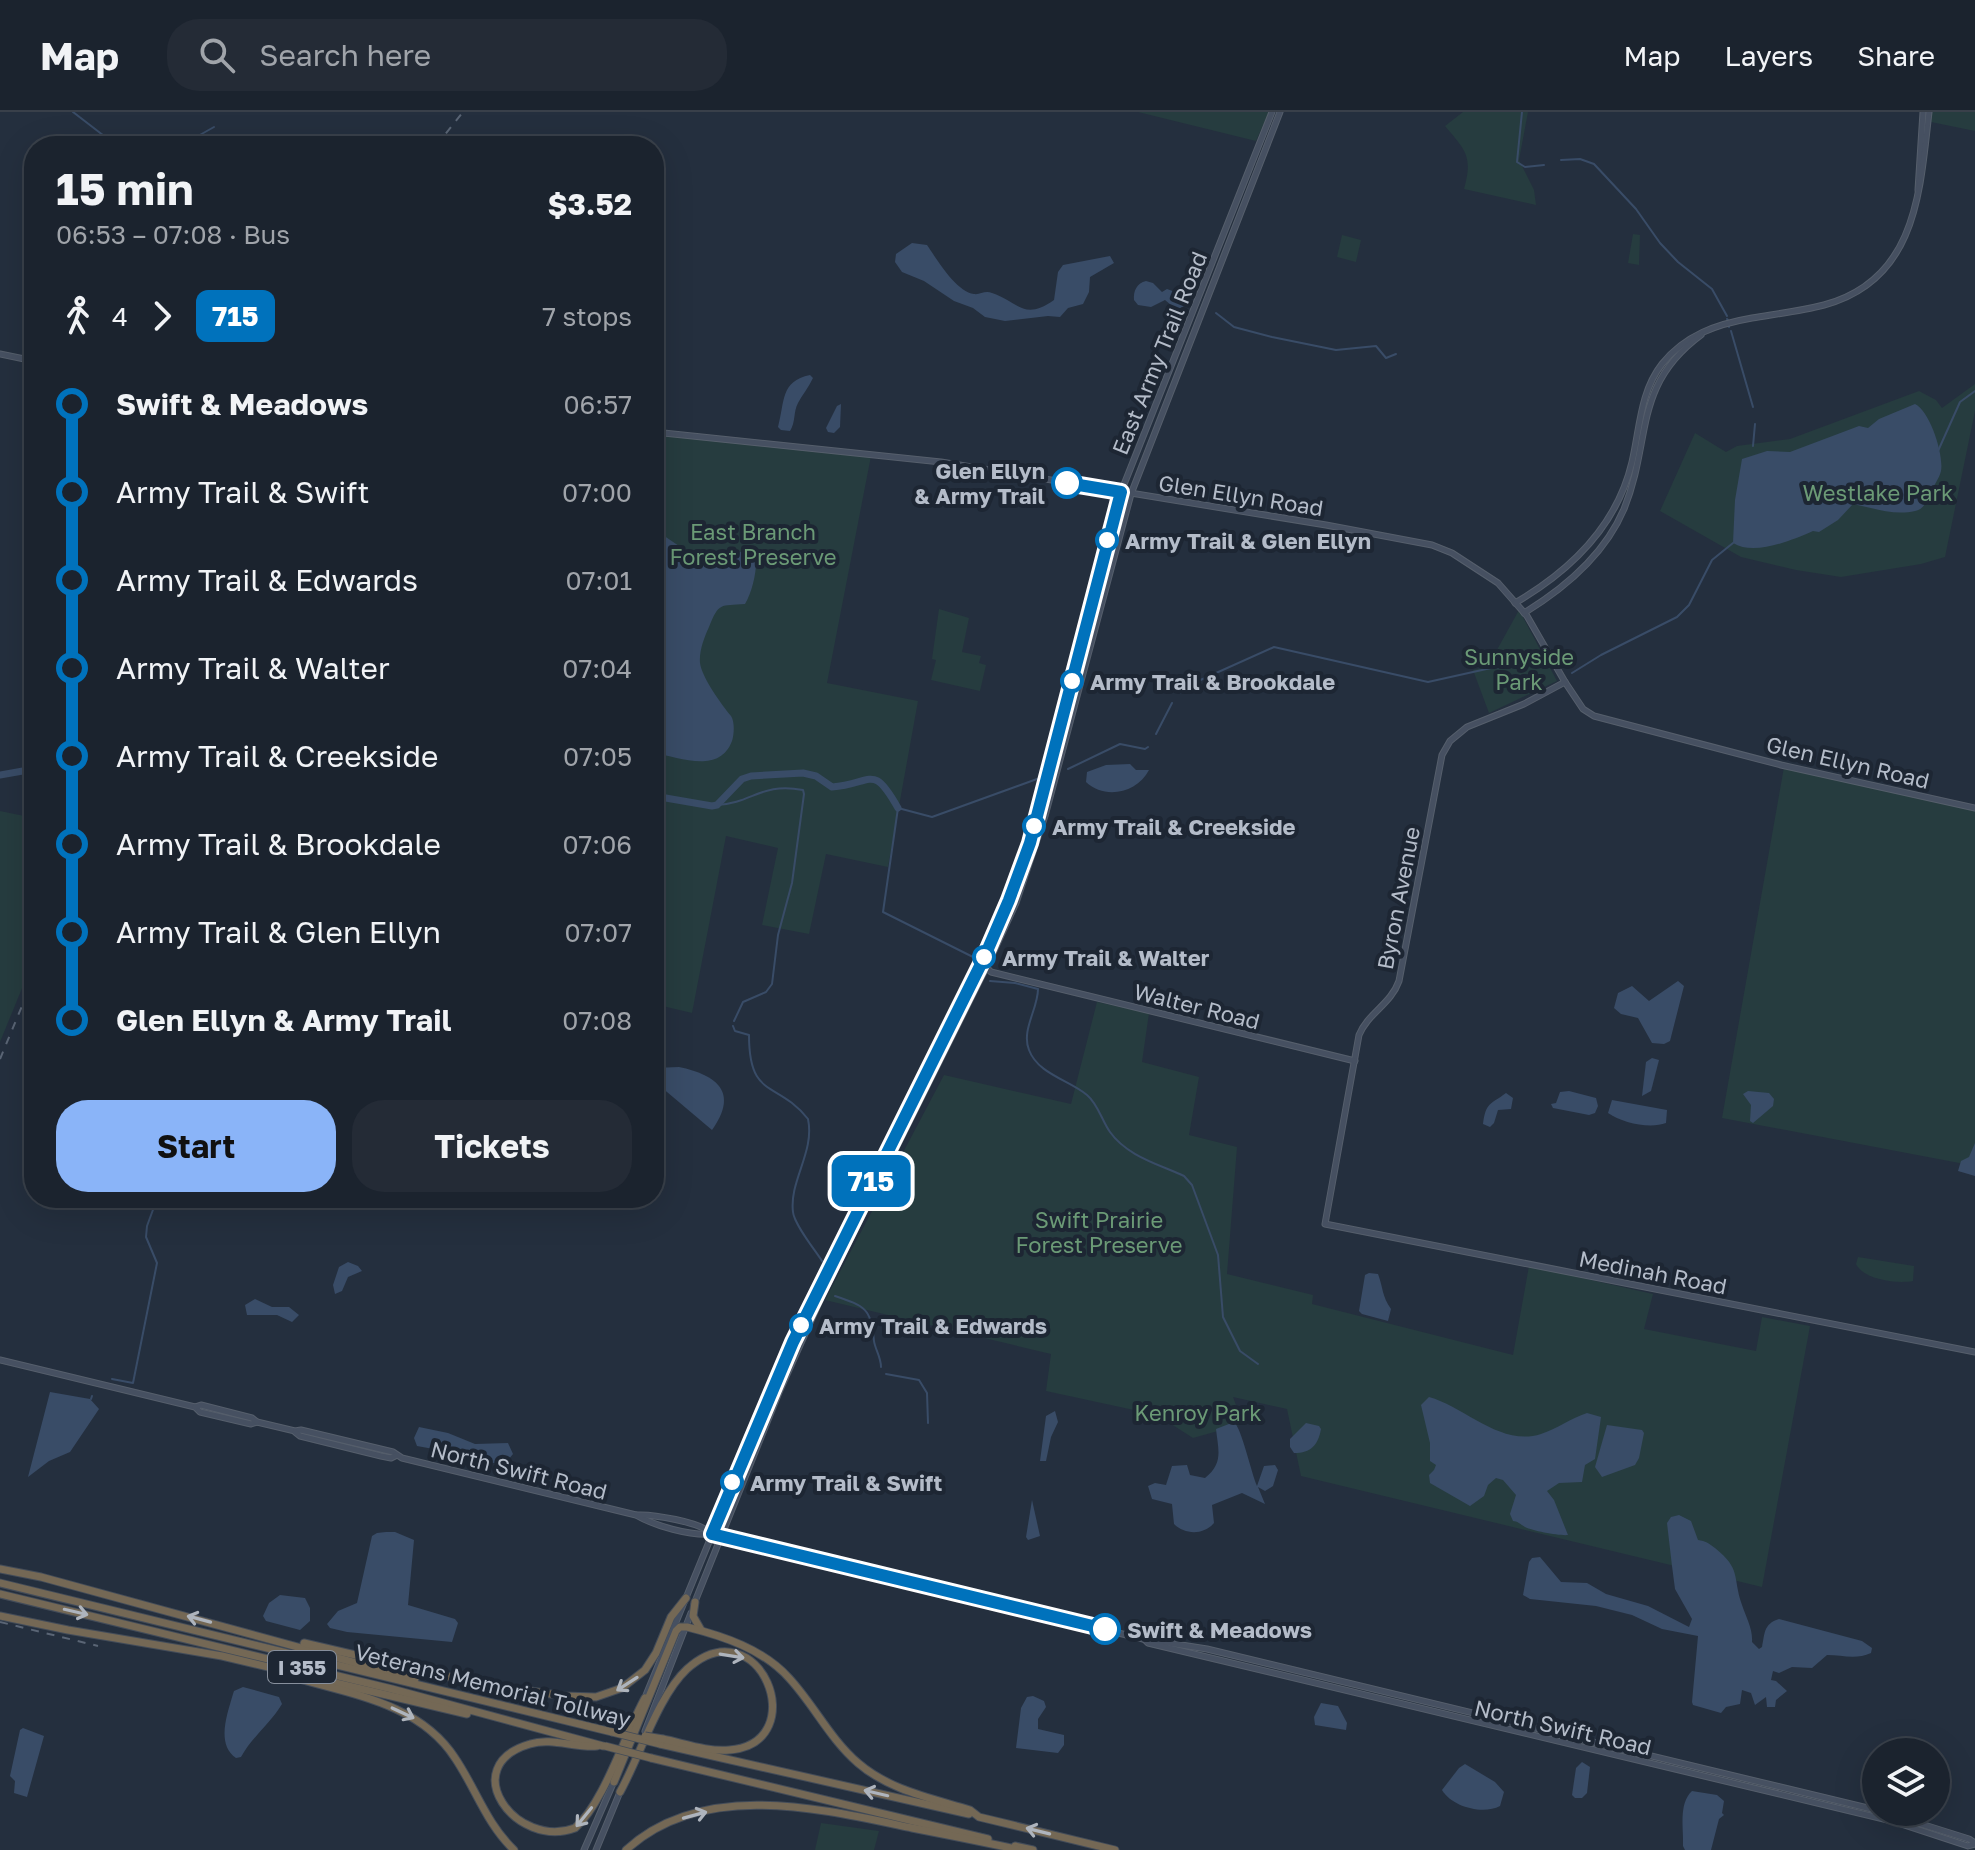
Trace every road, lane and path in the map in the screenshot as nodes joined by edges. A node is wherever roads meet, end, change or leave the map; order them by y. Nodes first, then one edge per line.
1 (1272, 112) edge
2 (1280, 112) edge
3 (1926, 112) edge
4 (1708, 330) junction
5 (0, 354) edge
6 (24, 359) edge
7 (664, 433) edge
8 (1121, 492) junction
9 (1131, 494) junction
10 (1515, 603) junction
11 (1524, 613) junction
12 (1075, 671) junction
13 (1081, 680) junction
14 (1565, 682) junction
15 (1975, 808) edge
16 (984, 958) junction
17 (986, 968) junction
18 (1355, 1061) junction
19 (1325, 1224) joint
20 (1975, 1352) edge
21 (0, 1360) edge
22 (712, 1534) junction
23 (722, 1536) junction
24 (0, 1569) edge
25 (0, 1583) edge
26 (0, 1594) edge
27 (686, 1598) junction
28 (695, 1602) junction
29 (0, 1616) edge
30 (687, 1627) junction
31 (701, 1630) junction
32 (246, 1632) junction
33 (1143, 1639) junction
34 (222, 1656) junction
35 (645, 1698) junction
36 (490, 1702) junction
37 (567, 1737) junction
38 (661, 1742) junction
39 (604, 1746) junction
40 (614, 1782) junction
41 (620, 1792) junction
42 (1862, 1807) edge
43 (979, 1817) junction
44 (503, 1818) dead end
45 (1928, 1826) edge
46 (545, 1840) dead end
47 (1975, 1844) edge
48 (514, 1850) edge
49 (584, 1850) edge
50 (596, 1850) edge
51 (626, 1850) edge
52 (1020, 1850) edge
53 (1033, 1850) edge
54 (1115, 1850) edge

1 - 8 street, East Army Trail Road
2 - 9 street, East Army Trail Road
3 - 4 street
4 - 10 street
4 - 11 street
5 - 6 street
7 - 8 street, Glen Ellyn Road
8 - 9 street, Glen Ellyn Road
8 - 12 street, East Army Trail Road
9 - 10 street, Glen Ellyn Road
9 - 13 street, East Army Trail Road
10 - 11 street, Glen Ellyn Road
11 - 14 street, Glen Ellyn Road
12 - 13 street
12 - 16 street, East Army Trail Road
13 - 17 street, East Army Trail Road
14 - 15 street, Glen Ellyn Road
14 - 18 street, Byron Avenue
16 - 17 street
16 - 22 street, East Army Trail Road
17 - 18 street, Walter Road
17 - 23 street, East Army Trail Road
18 - 19 street, Byron Avenue
19 - 20 street, Medinah Road
21 - 22 street, North Swift Road
22 - 23 street, North Swift Road
22 - 27 street, East Army Trail Road
23 - 28 street, East Army Trail Road
23 - 33 street, North Swift Road
32 -> 24 highway
25 - 36 highway, Veterans Memorial Tollway / I 355
26 -> 37 highway, Veterans Memorial Tollway / I 355
27 -> 32 highway
27 - 35 street, East Army Trail Road
28 - 30 street, East Army Trail Road
28 - 31 highway
29 - 34 highway
30 - 31 highway
30 - 40 highway
30 - 41 street, East Army Trail Road
31 - 43 highway
32 - 36 highway
33 - 42 street, North Swift Road
33 - 47 street, North Swift Road
34 - 37 highway
34 -> 48 highway
35 - 40 street, East Army Trail Road
35 -> 46 highway
36 - 38 highway, Veterans Memorial Tollway / I 355, bridge
37 - 39 highway, Veterans Memorial Tollway / I 355
41 -> 38 highway
43 -> 38 highway, Veterans Memorial Tollway / I 355
39 - 44 highway
39 - 53 highway, I 355, bridge
40 - 49 street, East Army Trail Road
41 - 50 street, East Army Trail Road
54 -> 43 highway, I 355
45 - 47 street, North Swift Road
51 -> 52 highway

